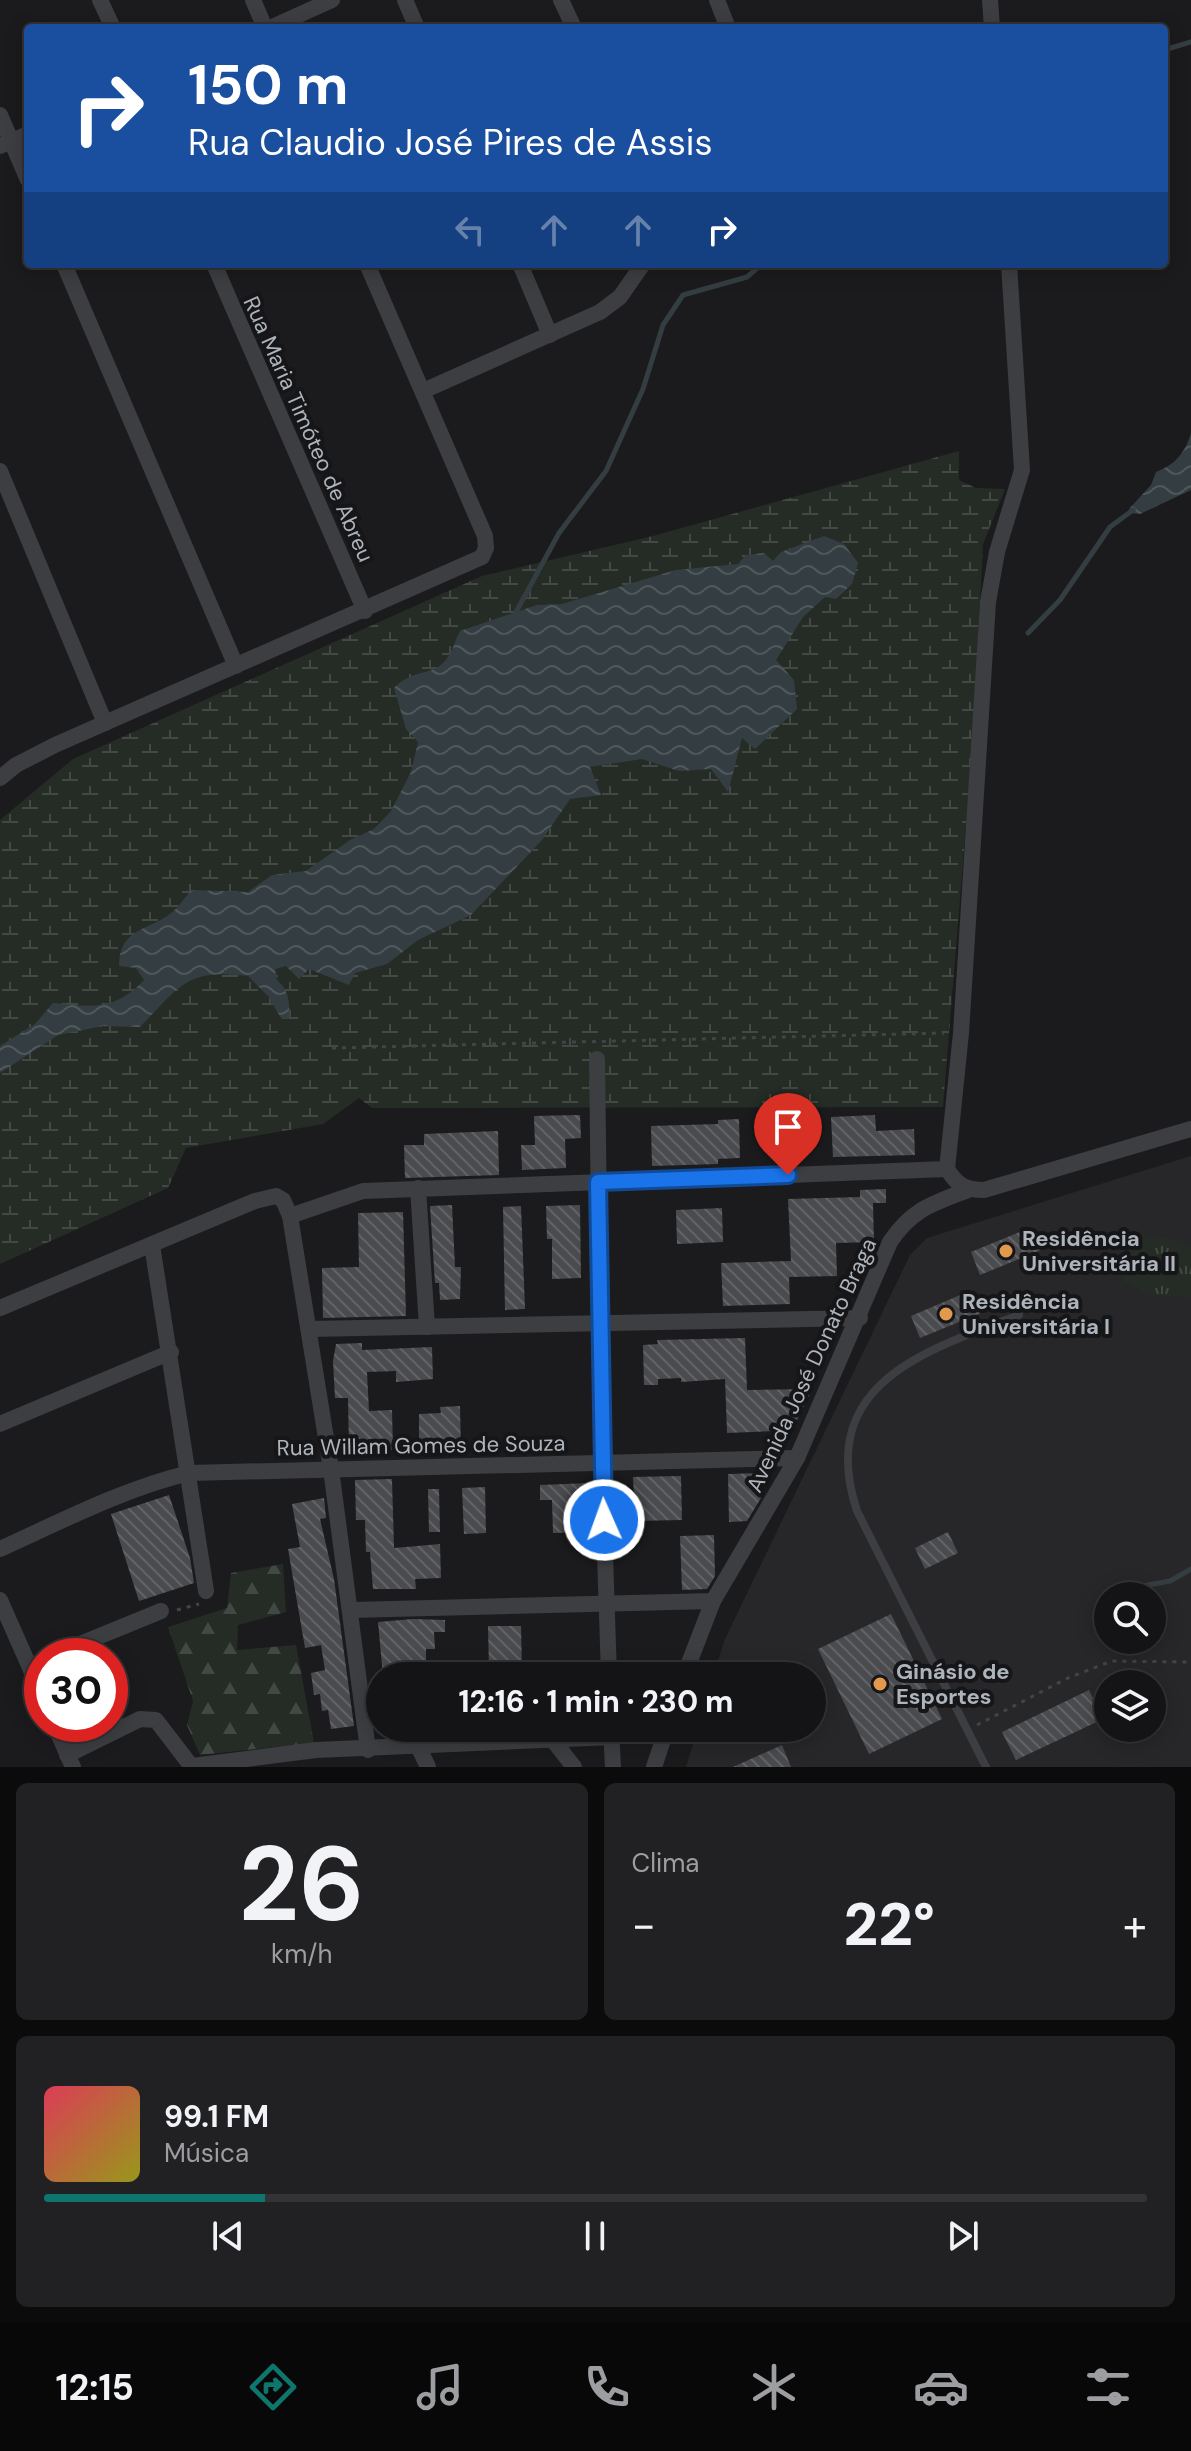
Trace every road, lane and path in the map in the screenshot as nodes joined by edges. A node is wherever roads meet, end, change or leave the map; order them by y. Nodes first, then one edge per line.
1 (100, 0) edge
2 (253, 0) edge
3 (332, 0) edge
4 (405, 0) edge
5 (561, 0) edge
6 (717, 0) edge
7 (990, 0) edge
8 (111, 24) edge
9 (266, 24) edge
10 (277, 24) edge
11 (415, 24) edge
12 (572, 24) edge
13 (726, 24) edge
14 (992, 24) edge
15 (0, 115) edge
16 (6, 144) edge
17 (24, 173) edge
18 (66, 268) edge
19 (216, 268) edge
20 (369, 268) edge
21 (522, 268) edge
22 (640, 268) edge
23 (1009, 268) edge
24 (550, 335) junction
25 (423, 391) junction
26 (0, 471) edge
27 (365, 611) junction
28 (236, 666) junction
29 (105, 723) junction
30 (0, 778) edge
31 (961, 1033) junction
32 (332, 1048) dead end
33 (597, 1059) dead end
34 (1191, 1129) edge
35 (947, 1169) junction
36 (598, 1182) junction
37 (418, 1188) junction
38 (968, 1190) junction
39 (290, 1216) junction
40 (152, 1245) junction
41 (0, 1308) edge
42 (1019, 1315) dead end
43 (860, 1318) junction
44 (602, 1321) junction
45 (427, 1327) junction
46 (310, 1329) junction
47 (171, 1352) junction
48 (0, 1424) edge
49 (797, 1458) junction
50 (602, 1463) junction
51 (331, 1469) junction
52 (189, 1473) junction
53 (0, 1549) edge
54 (206, 1591) joint
55 (0, 1600) edge
56 (713, 1601) junction
57 (606, 1606) junction
58 (351, 1610) junction
59 (161, 1611) joint
60 (95, 1638) edge
61 (24, 1641) edge
62 (608, 1662) edge
63 (689, 1662) edge
64 (1191, 1662) edge
65 (966, 1731) junction
66 (62, 1742) edge
67 (508, 1742) edge
68 (554, 1742) edge
69 (612, 1742) edge
70 (662, 1742) edge
71 (419, 1748) junction
72 (316, 1750) junction
73 (368, 1750) junction
74 (70, 1761) edge
75 (192, 1766) edge
76 (323, 1767) edge
77 (428, 1767) edge
78 (574, 1767) edge
79 (613, 1767) edge
80 (654, 1767) edge
81 (986, 1767) edge

1 - 8 street
2 - 9 street
3 - 10 street
4 - 11 street
5 - 12 street
6 - 13 street
7 - 14 street
15 - 16 street
16 - 17 street
18 - 28 street
19 - 27 street, Rua Maria Timóteo de Abreu
20 - 25 street
21 - 24 street
22 - 24 street
23 - 31 street
24 - 25 street
25 - 27 street
26 - 29 street
27 - 28 street
28 - 29 street
29 - 30 street
31 - 32 path
31 - 35 street
33 - 36 street
34 - 38 street, Avenida José Donato Braga
35 - 36 street
35 - 38 street
36 - 37 street
36 - 44 street
37 - 39 street
37 - 45 street
38 - 43 street, Avenida José Donato Braga
39 - 40 street
39 - 46 street
40 - 41 street
40 - 47 street
42 - 65 lane
43 - 44 street
43 - 49 street, Avenida José Donato Braga
44 - 45 street
44 - 50 street
45 - 46 street
46 - 51 street
47 - 48 street
47 - 52 street
49 - 50 street, Rua Willam Gomes de Souza
49 - 56 street, Avenida José Donato Braga
50 - 51 street, Rua Willam Gomes de Souza
50 - 57 street
51 - 52 street, Rua Willam Gomes de Souza
51 - 58 street
52 - 53 street, Rua Willam Gomes de Souza
52 - 54 street
54 - 59 path
55 - 61 street
56 - 57 street
56 - 63 street, Avenida José Donato Braga
57 - 58 street
57 - 62 street
58 - 73 street
59 - 60 street
64 - 65 path
65 - 81 lane
66 - 74 street
67 - 71 street
68 - 78 street
69 - 79 street
70 - 80 street
71 - 73 street
71 - 77 street
72 - 73 street
72 - 75 street
72 - 76 street
74 - 75 street

